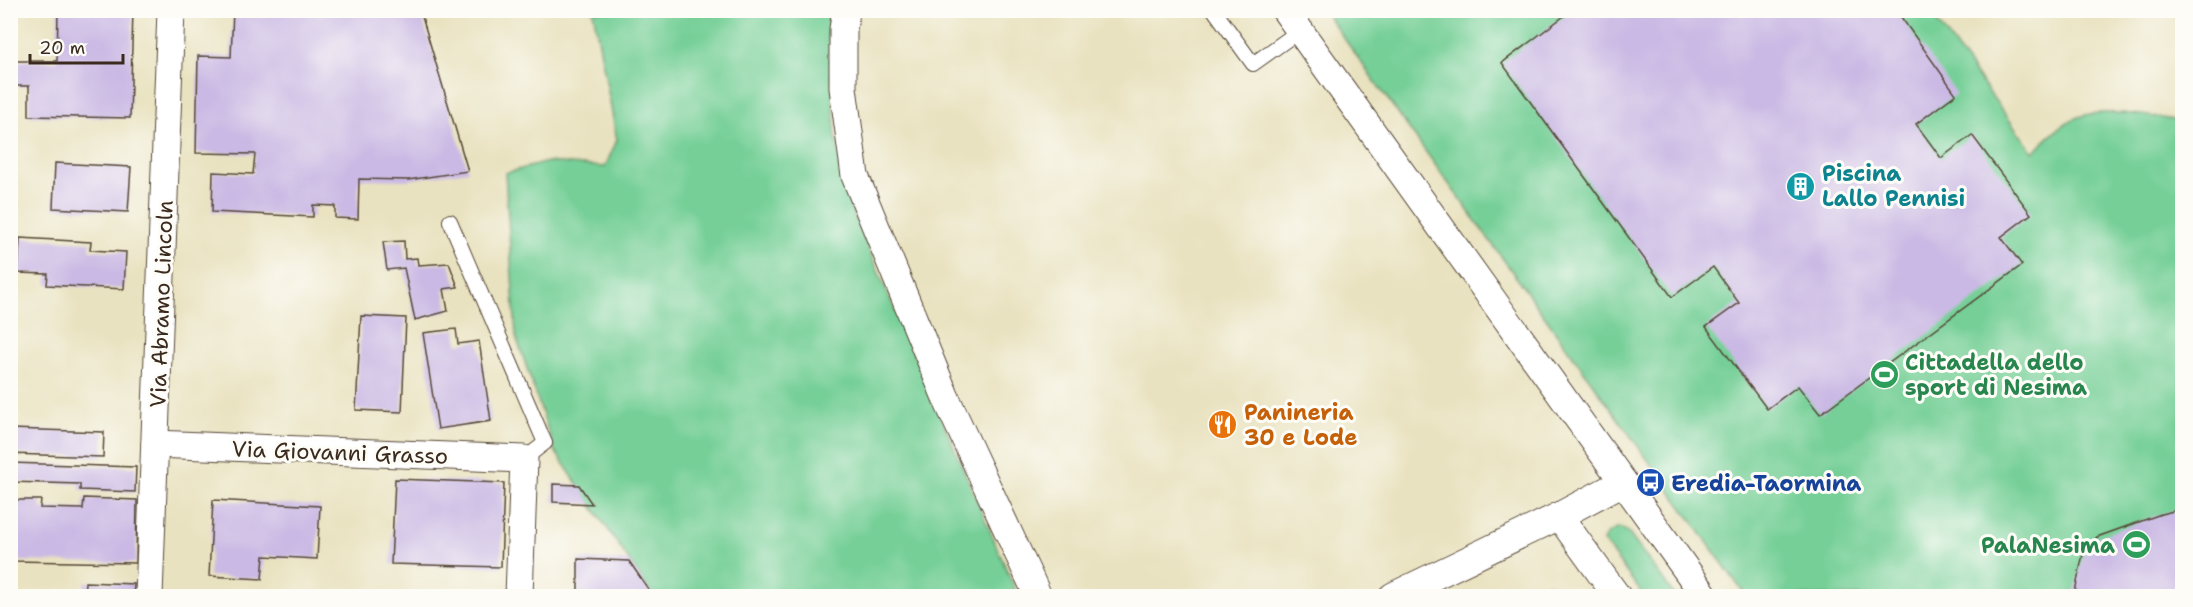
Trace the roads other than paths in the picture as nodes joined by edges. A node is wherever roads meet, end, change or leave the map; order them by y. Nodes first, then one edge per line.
1 (171, 10) edge
2 (846, 10) edge
3 (1214, 10) edge
4 (1292, 21) edge
5 (450, 221) dead end
6 (155, 444) junction
7 (524, 459) junction
8 (1623, 482) junction
9 (1559, 516) junction
10 (149, 597) edge
11 (519, 597) edge
12 (1038, 597) edge
13 (1393, 597) edge
14 (1617, 597) edge
15 (1705, 597) edge

1 - 6 street, Via Abramo Lincoln
2 - 12 street
3 - 4 lane
4 - 8 street
5 - 7 lane
6 - 7 street, Via Giovanni Grasso
6 - 10 street, Via Abramo Lincoln
7 - 11 street
8 - 9 street
8 - 15 street
9 - 13 street
9 - 14 street

